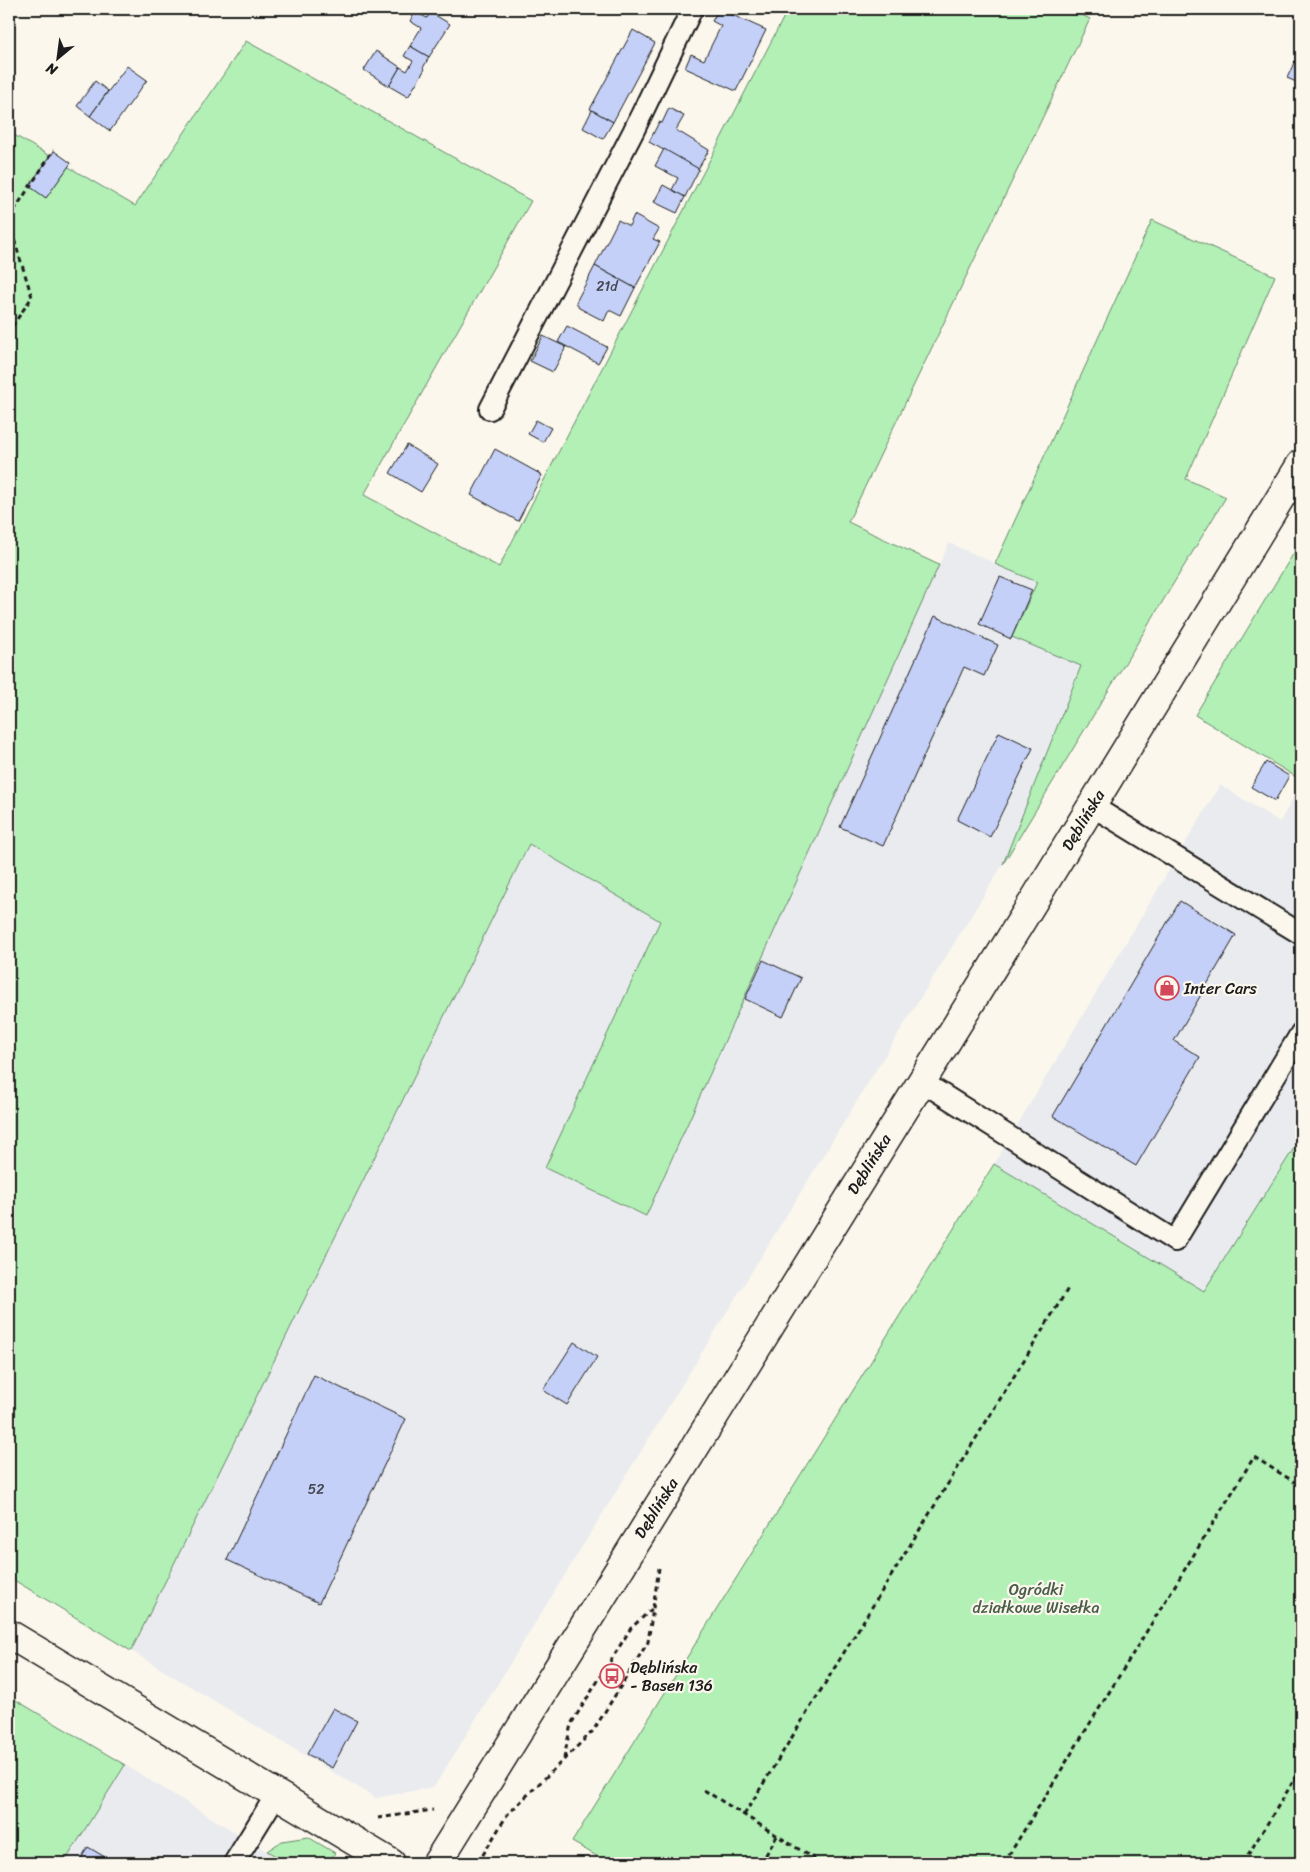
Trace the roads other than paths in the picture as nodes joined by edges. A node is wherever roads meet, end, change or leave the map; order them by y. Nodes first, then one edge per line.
1 (692, 9) edge
2 (490, 409) dead end
3 (1301, 464) edge
4 (1092, 806) junction
5 (1301, 934) edge
6 (1301, 1033) edge
7 (921, 1082) junction
8 (9, 1634) edge
9 (276, 1795) junction
10 (234, 1863) edge
11 (391, 1863) edge
12 (437, 1863) edge

1 - 2 lane
3 - 4 main road, Dęblińska
4 - 5 lane
4 - 7 main road, Dęblińska
6 - 7 lane
7 - 12 main road, Dęblińska
8 - 9 main road
9 - 10 lane
9 - 11 main road

